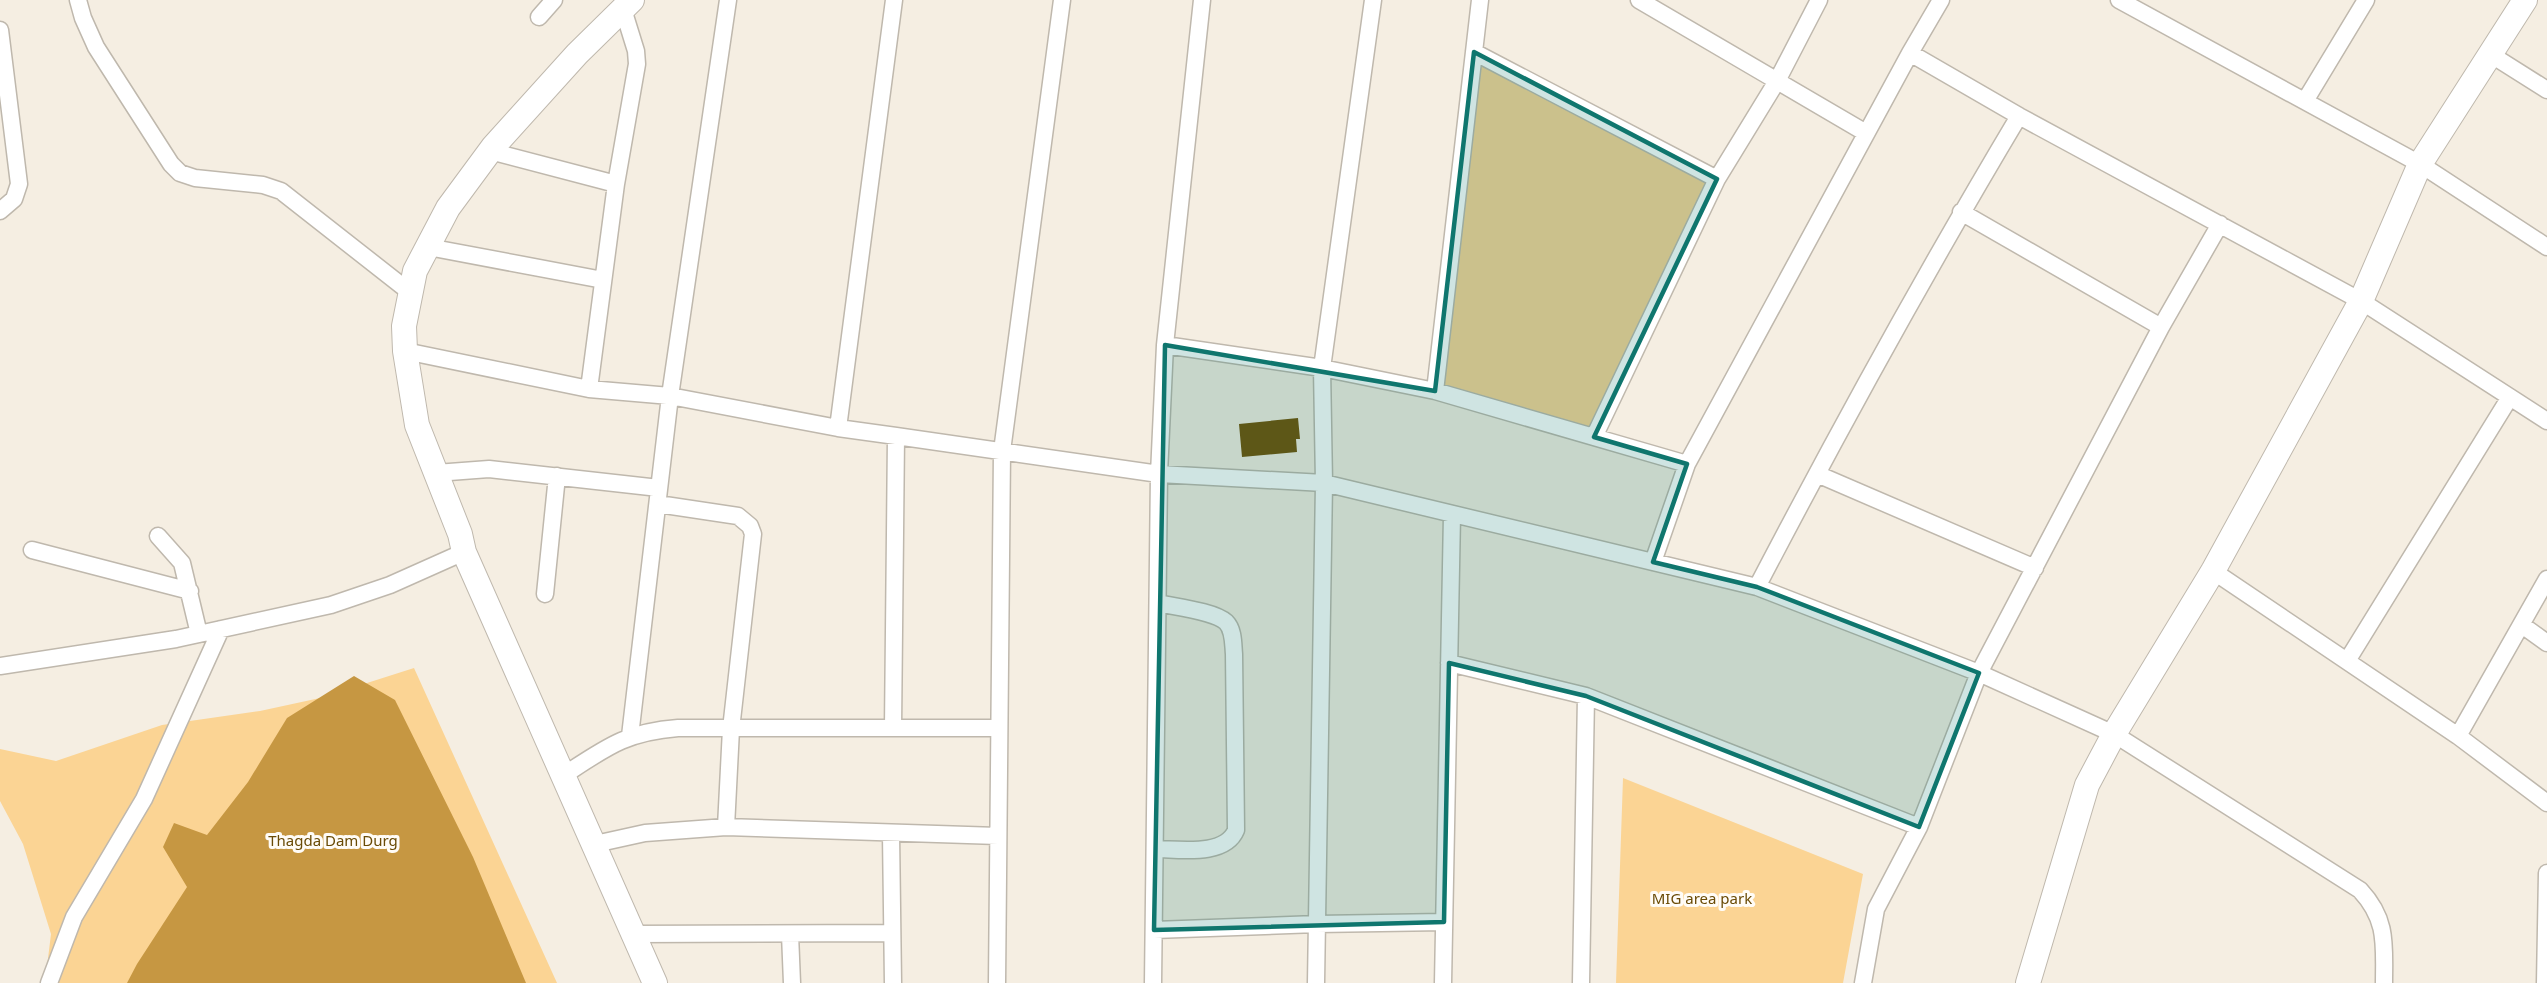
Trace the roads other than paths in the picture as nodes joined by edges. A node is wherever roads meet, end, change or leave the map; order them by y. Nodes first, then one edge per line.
1 (78, 0) edge
2 (554, 0) edge
3 (728, 0) edge
4 (894, 0) edge
5 (1062, 0) edge
6 (1202, 0) edge
7 (1373, 0) edge
8 (1480, 0) edge
9 (1639, 0) edge
10 (1819, 0) edge
11 (1941, 0) edge
12 (2119, 0) edge
13 (2366, 0) edge
14 (2525, 0) edge
15 (627, 5) edge
16 (538, 18) dead end
17 (0, 30) edge
18 (1474, 52) junction
19 (1910, 53) junction
20 (2490, 54) junction
21 (1777, 81) junction
22 (2547, 90) edge
23 (2305, 101) junction
24 (2019, 117) junction
25 (1866, 133) junction
26 (490, 151) junction
27 (2420, 164) junction
28 (1717, 179) junction
29 (616, 184) junction
30 (0, 211) edge
31 (1961, 212) junction
32 (2220, 224) junction
33 (428, 247) junction
34 (2547, 247) edge
35 (603, 280) junction
36 (411, 293) junction
37 (2361, 301) junction
38 (2161, 327) junction
39 (1165, 345) junction
40 (405, 351) junction
41 (1322, 368) junction
42 (589, 389) junction
43 (1435, 391) junction
44 (670, 396) junction
45 (2510, 397) junction
46 (2547, 421) edge
47 (838, 428) junction
48 (896, 436) junction
49 (1594, 437) junction
50 (1002, 451) junction
51 (1687, 464) junction
52 (436, 473) junction
53 (1159, 474) junction
54 (1817, 474) junction
55 (556, 476) junction
56 (1324, 483) junction
57 (658, 496) junction
58 (1452, 515) junction
59 (158, 536) dead end
60 (32, 550) dead end
61 (464, 552) junction
62 (1653, 562) junction
63 (2035, 568) junction
64 (2213, 571) junction
65 (2547, 579) edge
66 (1757, 587) junction
67 (190, 591) junction
68 (545, 594) dead end
69 (1158, 603) junction
70 (2522, 625) junction
71 (221, 629) junction
72 (199, 634) junction
73 (2547, 643) edge
74 (2347, 661) junction
75 (1449, 663) junction
76 (0, 666) edge
77 (1978, 673) junction
78 (1586, 696) junction
79 (893, 728) junction
80 (998, 728) junction
81 (731, 729) junction
82 (2114, 734) junction
83 (630, 736) junction
84 (2458, 736) junction
85 (564, 775) junction
86 (2547, 803) edge
87 (726, 827) junction
88 (1919, 827) junction
89 (891, 834) junction
90 (998, 836) junction
91 (595, 844) junction
92 (1155, 849) junction
93 (2547, 873) edge
94 (1444, 922) junction
95 (1317, 924) junction
96 (1154, 930) junction
97 (892, 933) junction
98 (634, 934) junction
99 (790, 934) junction
100 (49, 983) edge
101 (655, 983) edge
102 (792, 983) edge
103 (893, 983) edge
104 (997, 983) edge
105 (1153, 983) edge
106 (1316, 983) edge
107 (1443, 983) edge
108 (1581, 983) edge
109 (1863, 983) edge
110 (2028, 983) edge
111 (2384, 983) edge
112 (2545, 983) edge

1 - 36 street
2 - 16 street
3 - 44 street
4 - 47 street
5 - 50 street
6 - 39 street
7 - 41 street
8 - 18 street
9 - 21 street
10 - 21 street
11 - 19 street
12 - 23 street
13 - 23 street
14 - 20 street
15 - 26 street
15 - 29 street
17 - 30 street
18 - 28 street
18 - 43 street
19 - 24 street
19 - 25 street
20 - 22 street
20 - 27 street
21 - 25 street
21 - 28 street
23 - 27 street
24 - 31 street
24 - 32 street
25 - 51 street
26 - 29 street
26 - 33 street
27 - 34 street
27 - 37 street
28 - 49 street
29 - 35 street
31 - 38 street
31 - 54 street
32 - 37 street
32 - 38 street
33 - 35 street
33 - 36 street
35 - 42 street
36 - 40 street
37 - 45 street
37 - 64 street
38 - 63 street
39 - 41 street
39 - 53 street
40 - 42 street
40 - 52 street
41 - 43 street
41 - 56 street
42 - 44 street
43 - 49 street
44 - 47 street
44 - 57 street
45 - 46 street
45 - 74 street
47 - 48 street
48 - 50 street
48 - 79 street
49 - 51 street
50 - 53 street
50 - 80 street
51 - 62 street
52 - 55 street
52 - 61 street
53 - 56 street
53 - 69 street
54 - 63 street
54 - 66 street
55 - 57 street
55 - 68 street
56 - 58 street
56 - 95 street
57 - 81 street
57 - 83 street
58 - 62 street
58 - 75 street
59 - 67 street
60 - 67 street
61 - 71 street
61 - 85 street
62 - 66 street
63 - 77 street
64 - 74 street
64 - 82 street
65 - 70 street
66 - 77 street
67 - 72 street
69 - 92 street
69 - 92 street
70 - 73 street
70 - 84 street
71 - 72 street
71 - 100 street
72 - 76 street
74 - 84 street
75 - 78 street
75 - 94 street
77 - 82 street
77 - 88 street
78 - 88 street
78 - 108 street
79 - 80 street
79 - 81 street
80 - 90 street
81 - 83 street
81 - 87 street
82 - 110 street
82 - 111 street
83 - 85 street
84 - 86 street
85 - 91 street
87 - 89 street
87 - 91 street
88 - 109 street
89 - 90 street
89 - 97 street
90 - 104 street
91 - 98 street
92 - 96 street
93 - 112 street
94 - 95 street
94 - 107 street
95 - 96 street
95 - 106 street
96 - 105 street
97 - 99 street
97 - 103 street
98 - 99 street
98 - 101 street
99 - 102 street

